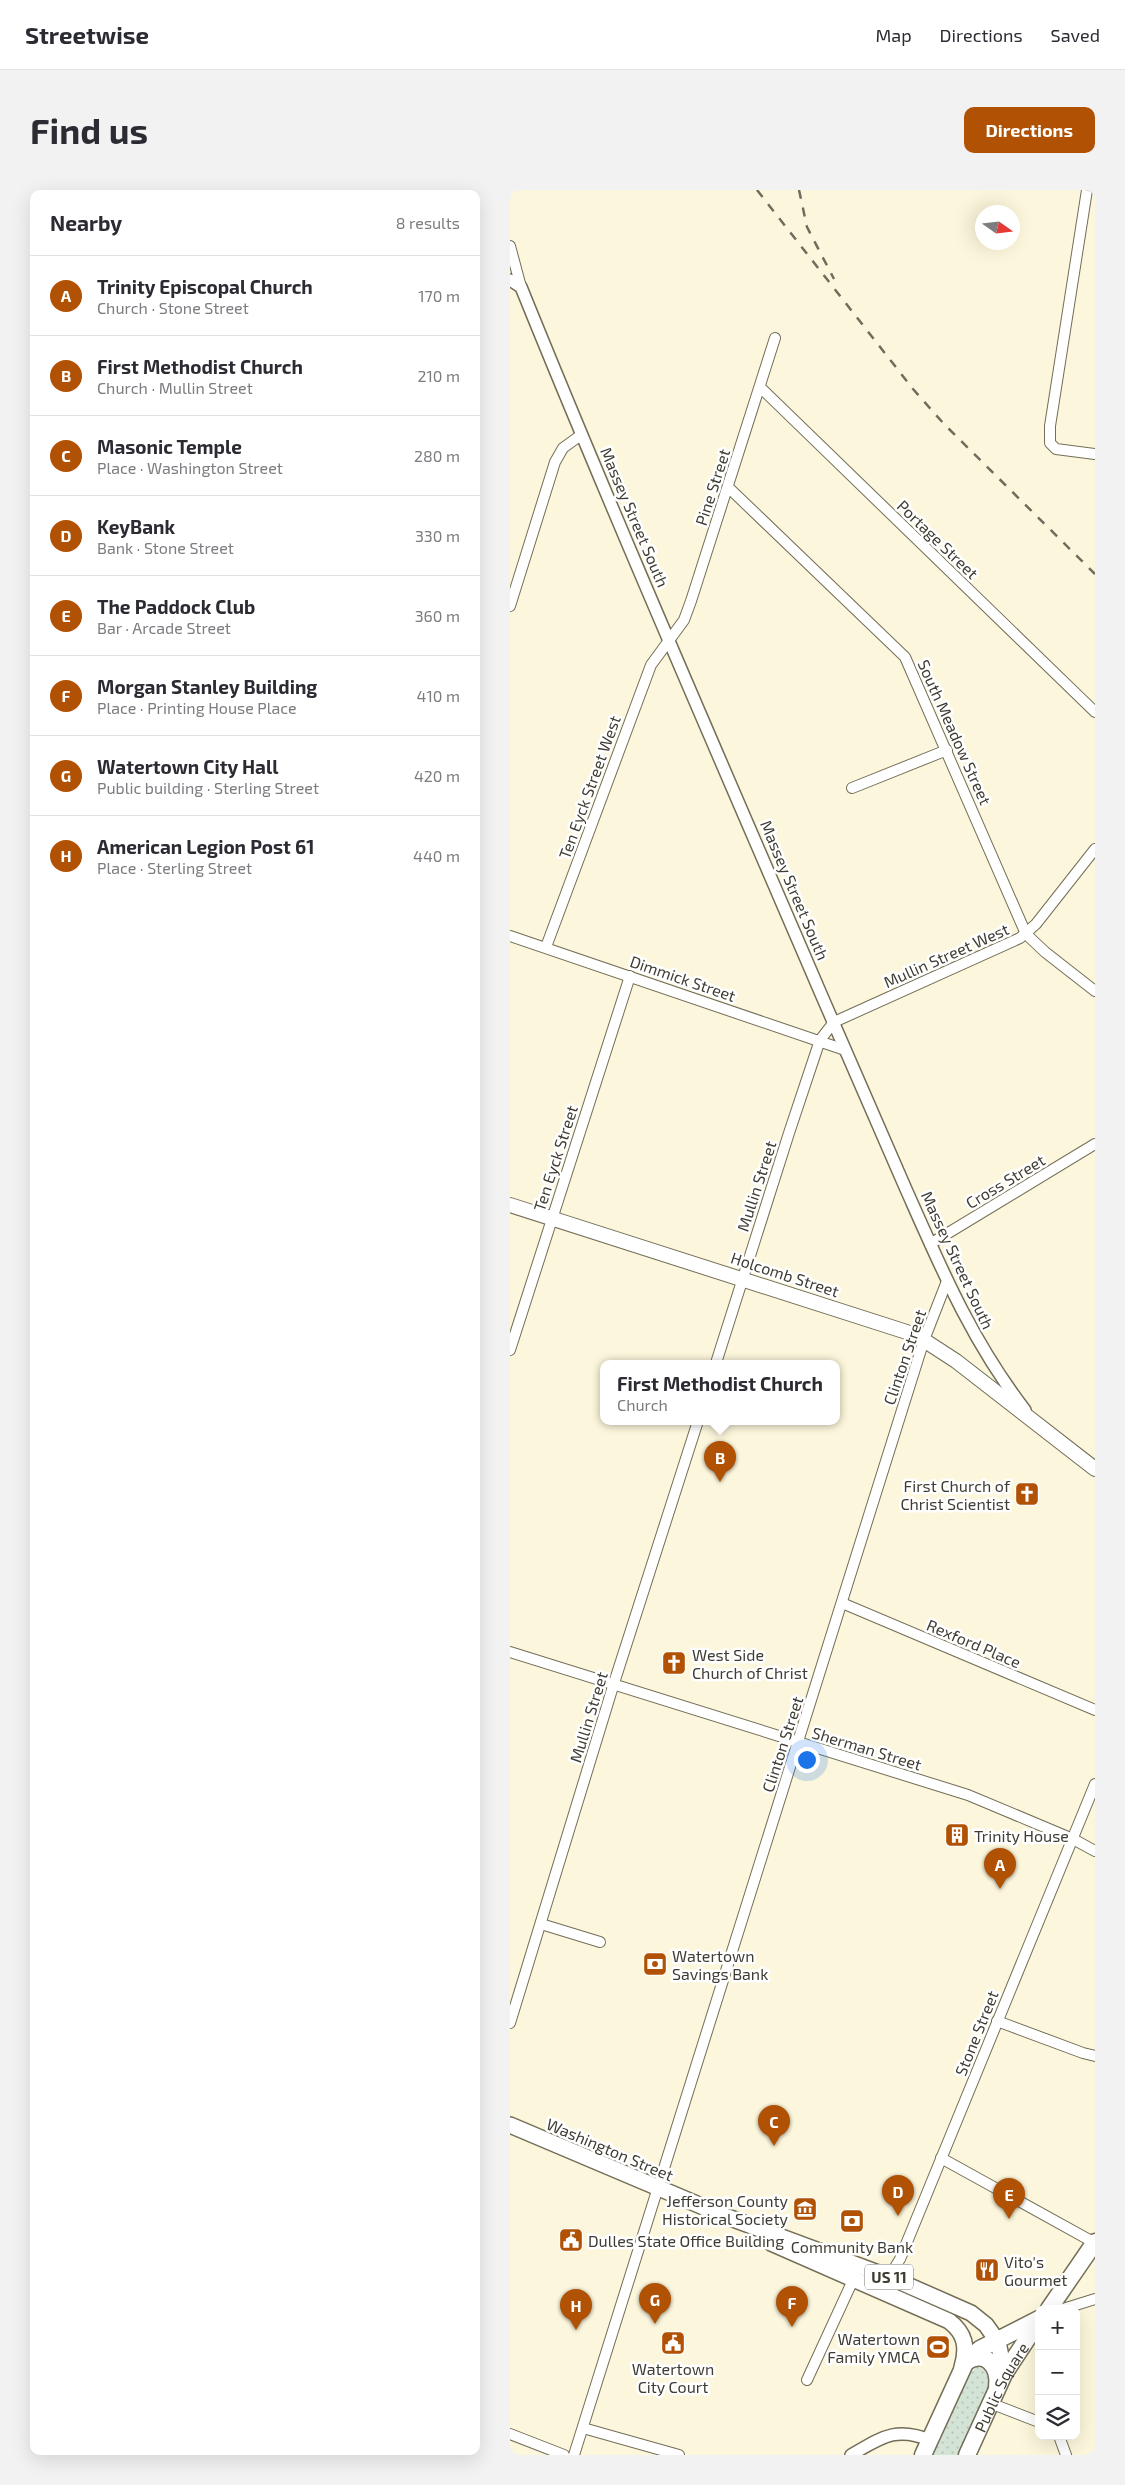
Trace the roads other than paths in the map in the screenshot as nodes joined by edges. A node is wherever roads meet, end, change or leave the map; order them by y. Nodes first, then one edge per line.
1 (1087, 190) edge
2 (510, 246) edge
3 (510, 280) edge
4 (521, 286) junction
5 (775, 338) dead end
6 (761, 388) junction
7 (581, 435) junction
8 (1095, 454) edge
9 (728, 487) junction
10 (510, 606) edge
11 (669, 641) junction
12 (1095, 712) edge
13 (947, 750) junction
14 (852, 788) dead end
15 (1095, 849) edge
16 (1026, 934) junction
17 (510, 936) edge
18 (546, 947) junction
19 (630, 976) junction
20 (1095, 991) edge
21 (834, 1022) junction
22 (820, 1040) junction
23 (846, 1050) junction
24 (1095, 1144) edge
25 (510, 1205) edge
26 (552, 1218) junction
27 (930, 1244) junction
28 (742, 1278) junction
29 (947, 1281) junction
30 (924, 1340) junction
31 (510, 1350) edge
32 (717, 1360) edge
33 (1029, 1416) junction
34 (697, 1425) edge
35 (1095, 1468) edge
36 (842, 1603) junction
37 (510, 1652) edge
38 (614, 1684) junction
39 (1095, 1710) edge
40 (798, 1742) junction
41 (1095, 1784) edge
42 (1073, 1838) junction
43 (1095, 1851) edge
44 (541, 1924) junction
45 (600, 1942) dead end
46 (996, 2021) junction
47 (510, 2024) edge
48 (1095, 2056) edge
49 (510, 2125) edge
50 (941, 2158) junction
51 (657, 2188) junction
52 (724, 2216) junction
53 (1095, 2242) edge
54 (889, 2277) junction
55 (853, 2280) junction
56 (880, 2291) junction
57 (1095, 2298) edge
58 (1053, 2305) edge
59 (1075, 2305) edge
60 (1035, 2323) edge
61 (1035, 2326) edge
62 (965, 2340) junction
63 (998, 2342) junction
64 (980, 2349) junction
65 (962, 2367) junction
66 (807, 2380) dead end
67 (997, 2387) junction
68 (990, 2403) junction
69 (1035, 2420) edge
70 (583, 2428) junction
71 (510, 2434) edge
72 (930, 2440) junction
73 (1060, 2440) edge
74 (564, 2455) edge
75 (574, 2455) edge
76 (679, 2455) edge
77 (851, 2455) edge
78 (923, 2455) edge
79 (967, 2455) edge
80 (1066, 2455) edge

1 - 8 street
2 - 4 street
3 - 4 street
4 - 7 street, Massey Street South
5 - 6 street, Pine Street
6 - 9 street, Pine Street
6 - 12 street, Portage Street
7 - 10 street
7 - 11 street, Massey Street South
9 - 11 street, Pine Street
9 - 13 street, South Meadow Street
11 - 18 street, Ten Eyck Street West
11 - 21 street, Massey Street South
13 - 14 street
13 - 16 street, South Meadow Street
15 - 16 street, Mullin Street West
16 - 20 street, South Meadow Street
16 - 21 street, Mullin Street West
17 - 18 street, Dimmick Street
18 - 19 street, Dimmick Street
19 - 22 street, Dimmick Street
19 - 26 street, Ten Eyck Street
21 - 22 street, Mullin Street
21 - 23 street, Massey Street South
22 - 23 street, Dimmick Street
22 - 28 street, Mullin Street
23 - 27 street, Massey Street South
24 - 27 street, Cross Street
25 - 26 main road, Holcomb Street
26 - 28 main road, Holcomb Street
26 - 31 street, Ten Eyck Street
27 - 29 street, Massey Street South
28 - 30 main road, Holcomb Street
28 - 32 street, Mullin Street
29 - 30 street, Clinton Street
29 - 33 street, Massey Street South
30 - 33 main road, Holcomb Street
30 - 36 street, Clinton Street
33 - 35 main road, Massey Street South
34 - 38 street, Mullin Street
36 - 39 street, Rexford Place
36 - 40 street, Clinton Street
37 - 38 street, Sherman Street
38 - 40 street, Sherman Street
38 - 44 street, Mullin Street
40 - 42 street, Sherman Street
40 - 51 street, Clinton Street
41 - 42 street, Stone Street
42 - 43 street, Sherman Street
42 - 46 street, Stone Street
44 - 45 street
44 - 47 street, Mullin Street
46 - 48 street
46 - 50 street, Stone Street
49 - 51 main road, Washington Street / US 11
50 - 53 street
50 - 54 street, Stone Street
51 - 52 main road, Washington Street / US 11
51 - 70 street, Clinton Street
52 - 54 main road, Washington Street / US 11
52 - 55 main road, Washington Street / US 11
53 - 58 highway
54 - 56 street, Stone Street
54 - 63 main road, Washington Street / US 11
55 - 56 main road, Washington Street / US 11
55 - 66 street
56 - 62 main road, Washington Street / US 11
57 - 59 street
60 - 63 highway, Public Square
61 - 67 highway, Public Square
62 - 64 main road, Washington Street
62 - 65 main road
63 - 64 highway, Public Square
63 - 67 main road
64 - 65 highway, Public Square
65 - 67 highway
65 - 72 highway, Public Square
67 - 68 highway, Public Square
68 - 69 street
68 - 79 highway, Public Square
70 - 75 street, Clinton Street
70 - 76 street
71 - 74 street
72 - 77 street
72 - 78 highway, Public Square
73 - 80 street

